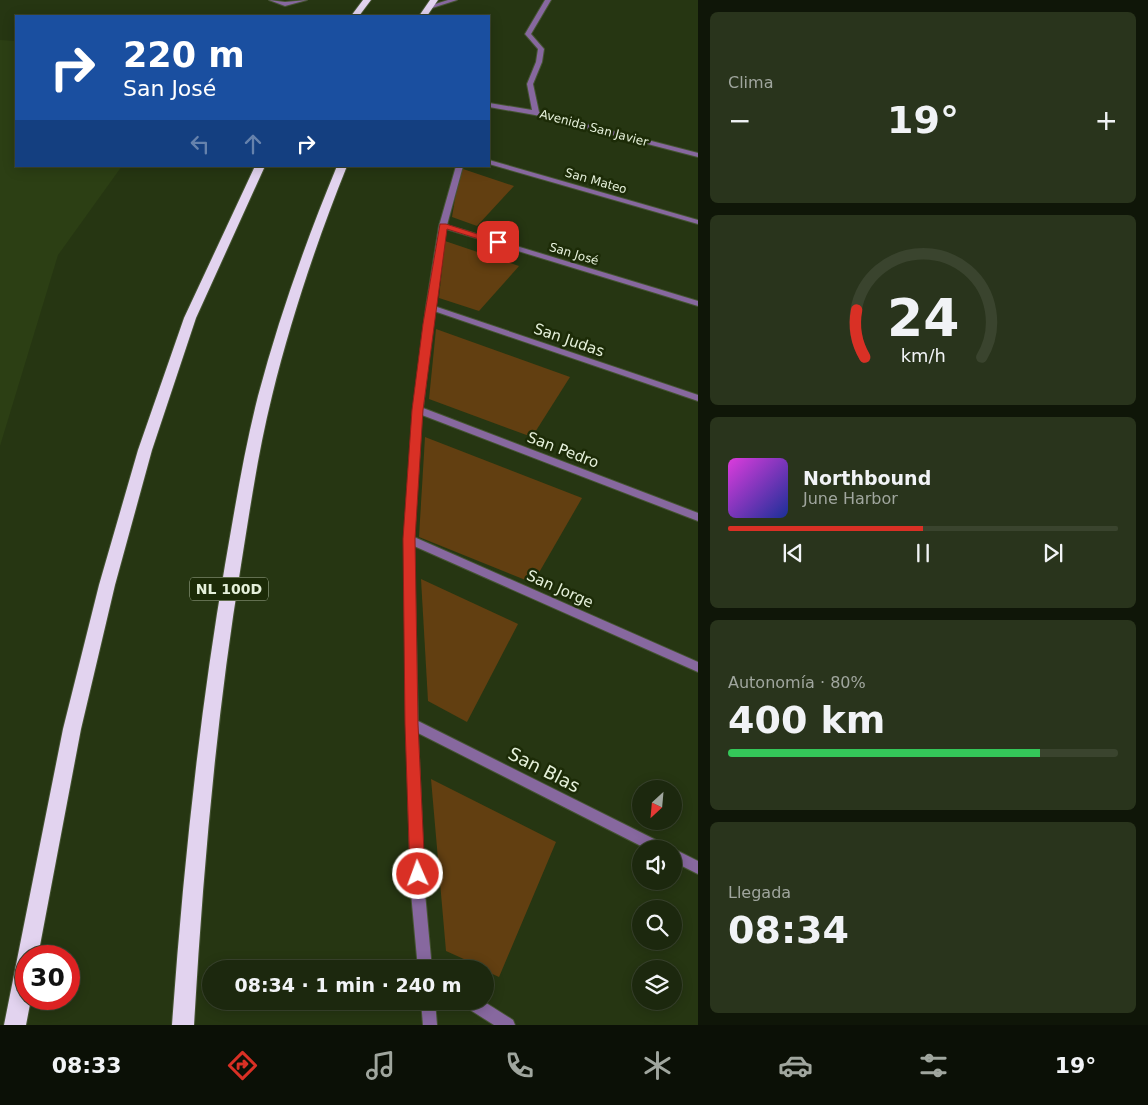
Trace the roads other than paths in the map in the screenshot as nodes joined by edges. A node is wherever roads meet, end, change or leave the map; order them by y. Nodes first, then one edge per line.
1 (272, 0) edge
2 (367, 0) edge
3 (454, 0) edge
4 (548, 0) edge
5 (302, 1) edge
6 (432, 4) edge
7 (356, 15) edge
8 (424, 15) edge
9 (490, 105) edge
10 (536, 112) junction
11 (698, 155) edge
12 (490, 162) edge
13 (260, 167) edge
14 (342, 167) edge
15 (460, 167) edge
16 (698, 222) edge
17 (443, 226) junction
18 (698, 304) edge
19 (430, 307) junction
20 (698, 398) edge
21 (418, 410) junction
22 (698, 517) edge
23 (409, 539) junction
24 (698, 667) edge
25 (412, 724) junction
26 (642, 840) edge
27 (682, 859) edge
28 (698, 868) edge
29 (30, 945) edge
30 (424, 960) edge
31 (18, 1010) edge
32 (429, 1010) edge
33 (484, 1010) edge
34 (15, 1025) edge
35 (183, 1025) edge
36 (430, 1025) edge
37 (508, 1025) edge

1 - 5 street
2 - 7 highway
3 - 6 street
4 - 10 street
6 - 8 highway
9 - 10 street, Avenida San Javier
10 - 11 street, Avenida San Javier
12 - 16 street, San Mateo
13 - 29 highway
14 - 35 highway, NL 100D
15 - 17 street
17 - 18 street, San José
17 - 19 street
19 - 20 street, San Judas
19 - 21 street
21 - 22 street, San Pedro
21 - 23 street
23 - 24 street, San Jorge
23 - 25 street
25 - 26 street, San Blas
25 - 30 street
27 - 28 street
31 - 34 highway
32 - 36 street
33 - 37 street

